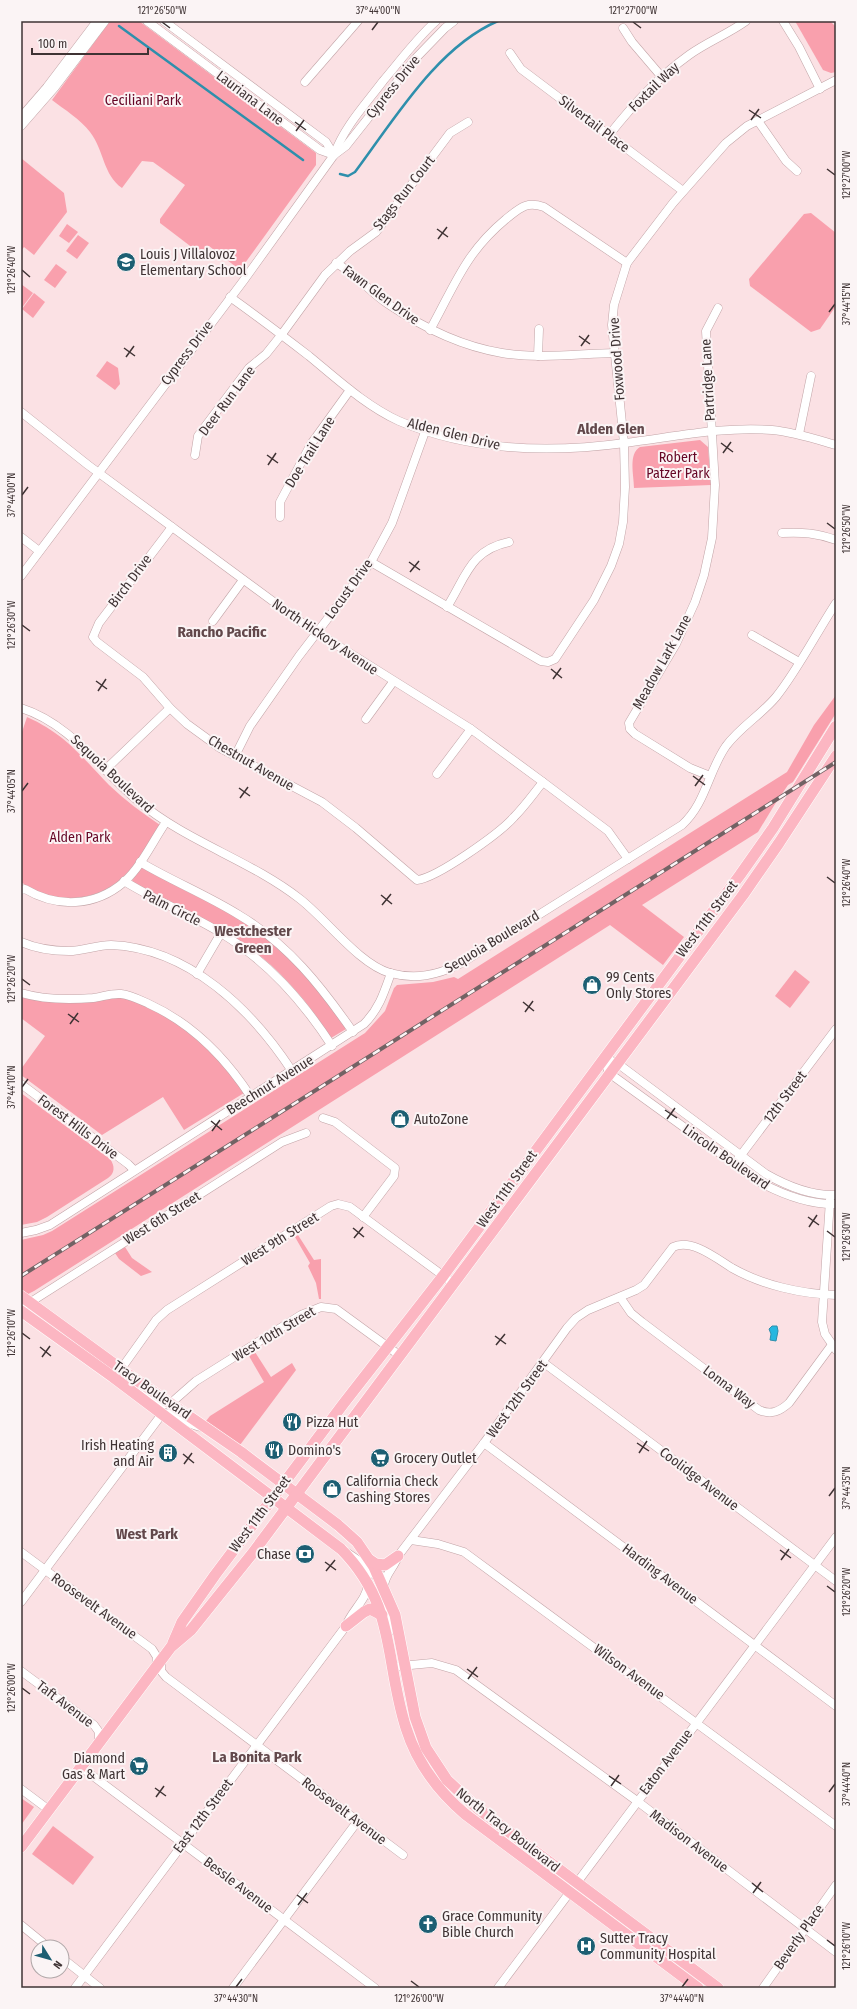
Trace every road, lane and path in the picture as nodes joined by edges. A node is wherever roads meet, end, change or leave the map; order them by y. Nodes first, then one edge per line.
1 (97, 21) edge
2 (105, 21) edge
3 (147, 21) edge
4 (164, 21) edge
5 (358, 21) edge
6 (436, 21) edge
7 (452, 21) edge
8 (746, 21) edge
9 (783, 21) edge
10 (623, 28) dead end
11 (510, 53) dead end
12 (661, 76) junction
13 (836, 80) edge
14 (305, 82) dead end
15 (820, 89) junction
16 (21, 117) edge
17 (758, 121) junction
18 (468, 122) dead end
19 (21, 126) edge
20 (609, 135) junction
21 (334, 155) junction
22 (797, 171) dead end
23 (683, 191) junction
24 (336, 263) junction
25 (627, 263) junction
26 (230, 297) junction
27 (718, 308) dead end
28 (539, 329) dead end
29 (430, 330) junction
30 (282, 334) junction
31 (614, 353) junction
32 (538, 356) junction
33 (811, 376) dead end
34 (350, 390) junction
35 (21, 412) edge
36 (426, 429) junction
37 (711, 432) junction
38 (799, 434) junction
39 (624, 443) junction
40 (836, 445) edge
41 (195, 454) dead end
42 (98, 472) junction
43 (280, 517) dead end
44 (172, 527) junction
45 (782, 533) dead end
46 (21, 537) edge
47 (836, 540) edge
48 (508, 542) dead end
49 (40, 551) junction
50 (370, 562) junction
51 (21, 576) edge
52 (243, 580) junction
53 (836, 603) edge
54 (447, 607) junction
55 (213, 621) dead end
56 (317, 632) junction
57 (752, 635) dead end
58 (93, 637) joint
59 (799, 662) junction
60 (393, 682) junction
61 (21, 708) edge
62 (170, 708) junction
63 (366, 719) dead end
64 (836, 726) edge
65 (471, 729) junction
66 (235, 756) junction
67 (836, 756) edge
68 (105, 770) junction
69 (437, 774) dead end
70 (710, 776) junction
71 (543, 782) junction
72 (166, 822) junction
73 (628, 859) junction
74 (140, 862) junction
75 (124, 881) junction
76 (21, 890) edge
77 (221, 933) junction
78 (21, 942) edge
79 (391, 973) junction
80 (197, 974) junction
81 (21, 993) edge
82 (836, 1029) edge
83 (353, 1032) junction
84 (332, 1046) junction
85 (604, 1058) junction
86 (617, 1063) junction
87 (292, 1070) junction
88 (609, 1073) junction
89 (21, 1084) edge
90 (251, 1097) junction
91 (323, 1118) dead end
92 (306, 1133) dead end
93 (741, 1156) junction
94 (734, 1165) junction
95 (134, 1170) junction
96 (833, 1195) edge
97 (833, 1205) edge
98 (364, 1217) junction
99 (21, 1233) edge
100 (443, 1276) junction
101 (453, 1283) junction
102 (824, 1294) junction
103 (836, 1295) edge
104 (620, 1297) junction
105 (23, 1304) edge
106 (388, 1347) junction
107 (834, 1348) edge
108 (76, 1350) junction
109 (399, 1355) junction
110 (544, 1363) junction
111 (120, 1369) junction
112 (130, 1390) junction
113 (171, 1403) junction
114 (162, 1414) junction
115 (207, 1427) junction
116 (484, 1443) junction
117 (283, 1484) junction
118 (297, 1494) junction
119 (273, 1497) junction
120 (287, 1508) junction
121 (836, 1537) edge
122 (411, 1540) junction
123 (341, 1549) junction
124 (21, 1552) edge
125 (398, 1556) junction
126 (370, 1560) junction
127 (815, 1565) junction
128 (45, 1570) junction
129 (384, 1575) junction
130 (836, 1581) edge
131 (369, 1596) junction
132 (21, 1602) edge
133 (382, 1615) junction
134 (346, 1626) junction
135 (400, 1637) junction
136 (755, 1645) junction
137 (171, 1647) junction
138 (158, 1664) junction
139 (405, 1665) junction
140 (394, 1667) junction
141 (21, 1671) edge
142 (836, 1706) edge
143 (696, 1722) junction
144 (99, 1742) junction
145 (257, 1746) junction
146 (81, 1767) junction
147 (21, 1789) edge
148 (637, 1801) junction
149 (49, 1810) junction
150 (358, 1822) junction
151 (836, 1826) edge
152 (183, 1844) junction
153 (21, 1847) edge
154 (403, 1855) dead end
155 (577, 1883) junction
156 (836, 1885) edge
157 (570, 1892) junction
158 (284, 1920) junction
159 (21, 1926) edge
160 (805, 1929) junction
161 (38, 1939) edge
162 (836, 1952) edge
163 (70, 1965) edge
164 (84, 1976) junction
165 (75, 1988) edge
166 (100, 1988) edge
167 (233, 1988) edge
168 (375, 1988) edge
169 (498, 1988) edge
170 (698, 1988) edge
171 (718, 1988) edge
172 (763, 1988) edge

1 - 16 street
2 - 19 street
3 - 21 street, Lauriana Lane
4 - 21 street, Lauriana Lane
5 - 14 street
6 - 21 street, Cypress Drive
7 - 21 street, Cypress Drive
8 - 12 street, Foxtail Way
9 - 15 street
10 - 12 street
11 - 20 street, Silvertail Place
12 - 20 street, Foxtail Way
13 - 15 street, Foxwood Drive
15 - 17 street, Foxwood Drive
17 - 22 street
17 - 23 street, Foxwood Drive
18 - 24 street, Stags Run Court
20 - 23 street, Silvertail Place
21 - 26 street, Cypress Drive
23 - 25 street, Foxwood Drive
24 - 29 street, Fawn Glen Drive
24 - 30 street, Stags Run Court
25 - 29 street
25 - 31 street, Foxwood Drive
26 - 30 street, Alden Glen Drive
26 - 42 street, Cypress Drive
27 - 37 street, Partridge Lane
28 - 32 street
29 - 32 street, Fawn Glen Drive
30 - 34 street, Alden Glen Drive
30 - 41 street, Deer Run Lane
31 - 32 street, Fawn Glen Drive
31 - 39 street, Foxwood Drive
33 - 38 street
34 - 36 street, Alden Glen Drive
34 - 43 street, Doe Trail Lane
35 - 42 street, North Hickory Avenue
36 - 39 street, Alden Glen Drive
36 - 50 street, Locust Drive
37 - 38 street, Alden Glen Drive
37 - 39 street, Alden Glen Drive
37 - 70 street, Meadow Lark Lane
38 - 40 street, Alden Glen Drive
39 - 54 street, Foxwood Drive
42 - 44 street, North Hickory Avenue
42 - 49 street, Cypress Drive
44 - 52 street, North Hickory Avenue
44 - 58 street, Birch Drive
45 - 47 street
46 - 49 street
48 - 54 street
49 - 51 street, Cypress Drive
50 - 54 street, Foxwood Drive
50 - 56 street, Locust Drive
52 - 55 street
52 - 56 street, North Hickory Avenue
53 - 59 street, Sequoia Boulevard
56 - 60 street, North Hickory Avenue
56 - 66 street, Locust Drive
57 - 59 street
58 - 62 street, Chestnut Avenue
59 - 70 street, Sequoia Boulevard
60 - 63 street
60 - 65 street, North Hickory Avenue
61 - 68 street, Sequoia Boulevard
62 - 66 street, Chestnut Avenue
62 - 68 street
64 - 85 main road, West 11th Street
65 - 69 street
65 - 71 street, North Hickory Avenue
66 - 71 street, Chestnut Avenue
67 - 86 main road, West 11th Street
68 - 72 street, Sequoia Boulevard
70 - 73 street, Sequoia Boulevard
71 - 73 street, North Hickory Avenue
72 - 74 street
72 - 79 street, Sequoia Boulevard
73 - 79 street, Sequoia Boulevard
74 - 75 street
74 - 83 street
75 - 76 street
75 - 77 street, Palm Circle
77 - 80 street
77 - 84 street, Palm Circle
78 - 80 street
79 - 83 street, Beechnut Avenue
80 - 87 street
81 - 90 street
82 - 93 street, 12th Street
83 - 84 street, Beechnut Avenue
84 - 87 street, Beechnut Avenue
85 - 86 street, Lincoln Boulevard
85 - 88 street
85 - 100 main road, West 11th Street
86 - 88 main road, West 11th Street
86 - 93 street, Lincoln Boulevard
87 - 90 street, Beechnut Avenue
88 - 94 street, Lincoln Boulevard
88 - 101 main road, West 11th Street
89 - 95 street, Forest Hills Drive
90 - 95 street, Beechnut Avenue
91 - 98 street
92 - 105 street, West 6th Street
93 - 94 street, 12th Street
93 - 96 street, Lincoln Boulevard
94 - 97 street, Lincoln Boulevard
95 - 99 street, Beechnut Avenue
96 - 97 street
97 - 102 street
98 - 100 street, West 9th Street
98 - 111 street, West 9th Street
100 - 101 street, West 9th Street
100 - 106 main road, West 11th Street
101 - 109 main road, West 11th Street
102 - 103 street
102 - 104 street
102 - 107 street
104 - 107 street, Lonna Way
104 - 110 street, West 12th Street
105 - 108 main road, Tracy Boulevard
105 - 111 main road, Tracy Boulevard
106 - 109 street, West 10th Street
106 - 113 street, West 10th Street
106 - 117 main road, West 11th Street
108 - 111 street
108 - 112 main road, Tracy Boulevard
109 - 118 main road, West 11th Street
110 - 116 street, West 12th Street
110 - 127 street, Coolidge Avenue
111 - 113 main road, Tracy Boulevard
112 - 113 street
112 - 114 main road, Tracy Boulevard
113 - 115 main road, Tracy Boulevard
114 - 115 street
114 - 119 main road, Tracy Boulevard
114 - 128 street
115 - 117 main road, Tracy Boulevard
116 - 122 street, West 12th Street
116 - 136 street, Harding Avenue
117 - 118 main road, North Tracy Boulevard
117 - 119 main road, West 11th Street
118 - 120 main road, West 11th Street
118 - 126 main road, North Tracy Boulevard
119 - 120 main road, North Tracy Boulevard
119 - 137 main road, West 11th Street
120 - 123 main road, North Tracy Boulevard
120 - 137 main road, West 11th Street
121 - 127 street, Eaton Avenue
122 - 125 street, West 12th Street
122 - 143 street, Wilson Avenue
123 - 129 street
123 - 131 main road, North Tracy Boulevard
124 - 128 street, Roosevelt Avenue
125 - 126 main road
125 - 129 street
126 - 129 main road, North Tracy Boulevard
127 - 130 street, Coolidge Avenue
127 - 136 street, Eaton Avenue
128 - 132 street
128 - 138 street, Roosevelt Avenue
129 - 135 main road, North Tracy Boulevard
131 - 133 main road, North Tracy Boulevard
131 - 134 street, East 12th Street
131 - 135 street
133 - 134 main road
133 - 140 main road, North Tracy Boulevard
134 - 145 street, East 12th Street
135 - 139 main road, North Tracy Boulevard
136 - 142 street, Harding Avenue
136 - 143 street, Eaton Avenue
137 - 138 main road, West 11th Street
138 - 144 main road, West 11th Street
138 - 145 street, Roosevelt Avenue
139 - 140 street, Madison Avenue
139 - 148 street, Madison Avenue
139 - 155 main road, North Tracy Boulevard
140 - 157 main road, North Tracy Boulevard
141 - 144 street, Taft Avenue
143 - 148 street, Eaton Avenue
143 - 151 street, Wilson Avenue
144 - 146 main road, West 11th Street
145 - 150 street, Roosevelt Avenue
145 - 152 street, East 12th Street
146 - 149 main road, West 11th Street
146 - 152 street, Bessle Avenue
147 - 149 street
148 - 155 street, Eaton Avenue
148 - 160 street, Madison Avenue
149 - 153 main road, West 11th Street
150 - 154 street, Roosevelt Avenue
150 - 158 street
152 - 158 street, Bessle Avenue
152 - 164 street, East 12th Street
155 - 157 street, Eaton Avenue
155 - 171 main road, North Tracy Boulevard
156 - 160 street, Beverly Place
157 - 169 street, Eaton Avenue
157 - 170 main road, North Tracy Boulevard
158 - 167 street
158 - 168 street, Bessle Avenue
159 - 161 street
160 - 162 street, Madison Avenue
160 - 172 street, Beverly Place
163 - 164 street
164 - 165 street, East 12th Street
164 - 166 street

